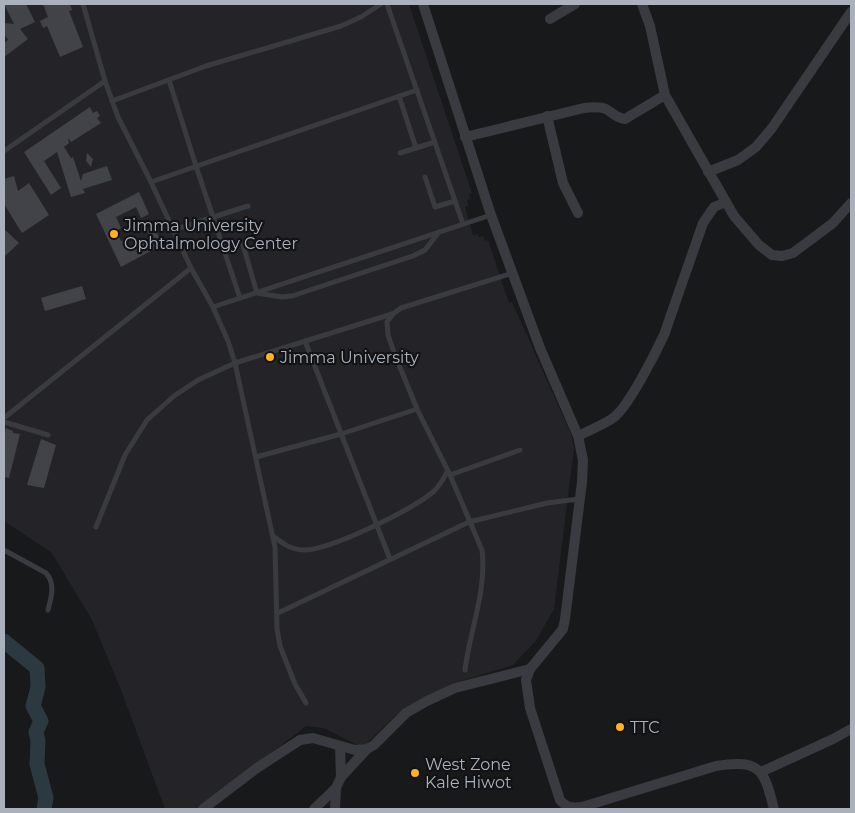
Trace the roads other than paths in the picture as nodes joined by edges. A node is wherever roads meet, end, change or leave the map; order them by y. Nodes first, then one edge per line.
1 (83, 4) edge
2 (381, 4) edge
3 (387, 4) edge
4 (423, 4) edge
5 (575, 4) edge
6 (642, 4) edge
7 (851, 12) edge
8 (550, 19) dead end
9 (169, 80) junction
10 (105, 81) junction
11 (417, 90) junction
12 (665, 95) junction
13 (399, 96) junction
14 (112, 101) junction
15 (547, 116) junction
16 (466, 137) junction
17 (434, 142) junction
18 (416, 148) junction
19 (4, 151) edge
20 (400, 153) dead end
21 (196, 166) junction
22 (708, 172) junction
23 (425, 177) dead end
24 (150, 182) junction
25 (455, 201) junction
26 (726, 202) junction
27 (851, 203) edge
28 (248, 206) dead end
29 (578, 213) dead end
30 (491, 215) junction
31 (213, 217) junction
32 (463, 224) junction
33 (173, 230) junction
34 (439, 232) junction
35 (243, 245) dead end
36 (191, 268) junction
37 (513, 272) junction
38 (257, 293) junction
39 (240, 298) junction
40 (213, 307) junction
41 (393, 314) junction
42 (305, 341) junction
43 (235, 363) junction
44 (417, 409) junction
45 (4, 420) edge
46 (341, 434) junction
47 (48, 436) dead end
48 (578, 436) junction
49 (520, 450) dead end
50 (256, 457) junction
51 (449, 472) junction
52 (579, 499) junction
53 (469, 522) junction
54 (376, 526) junction
55 (96, 527) dead end
56 (272, 536) junction
57 (4, 550) edge
58 (390, 559) junction
59 (48, 610) dead end
60 (278, 614) junction
61 (530, 669) junction
62 (465, 670) dead end
63 (306, 704) dead end
64 (851, 729) edge
65 (340, 746) junction
66 (367, 749) junction
67 (761, 772) junction
68 (341, 777) junction
69 (336, 788) junction
70 (565, 808) edge
71 (203, 809) edge
72 (314, 809) edge
73 (335, 809) edge
74 (774, 809) edge

1 - 10 lane
2 - 9 lane
3 - 11 lane
4 - 16 street
5 - 8 street
6 - 12 street
7 - 22 street
9 - 14 lane
9 - 21 lane
10 - 14 lane
10 - 19 lane
11 - 13 lane
11 - 17 lane
12 - 15 street
12 - 22 street
13 - 18 lane
13 - 21 lane
14 - 24 lane
15 - 16 street
15 - 29 street
16 - 30 street
17 - 18 lane
17 - 25 lane
18 - 20 lane
21 - 24 lane
21 - 31 lane
22 - 26 street
23 - 25 lane
24 - 33 lane
25 - 32 lane
26 - 27 street
26 - 48 street
28 - 31 lane
30 - 32 lane
30 - 37 street
31 - 33 lane
31 - 39 lane
32 - 34 lane
33 - 36 lane
34 - 38 lane
34 - 38 lane
35 - 38 lane
36 - 40 lane
36 - 45 lane
37 - 41 lane
37 - 48 street
38 - 39 lane
39 - 40 lane
40 - 43 lane
41 - 42 lane
41 - 44 lane
42 - 43 lane
42 - 46 lane
43 - 50 lane
43 - 55 lane
44 - 46 lane
44 - 51 lane
45 - 47 lane
46 - 50 lane
46 - 54 lane
48 - 52 street
49 - 51 lane
50 - 56 lane
51 - 53 lane
51 - 54 lane
52 - 53 lane
52 - 61 street
53 - 58 lane
53 - 62 lane
54 - 56 lane
54 - 58 lane
56 - 60 lane
57 - 59 lane
58 - 60 lane
60 - 63 lane
61 - 66 street
61 - 70 street
64 - 67 street
65 - 66 street
65 - 68 street
65 - 71 street
66 - 68 street
67 - 70 street
67 - 74 street
68 - 69 street
69 - 72 street
69 - 73 street

